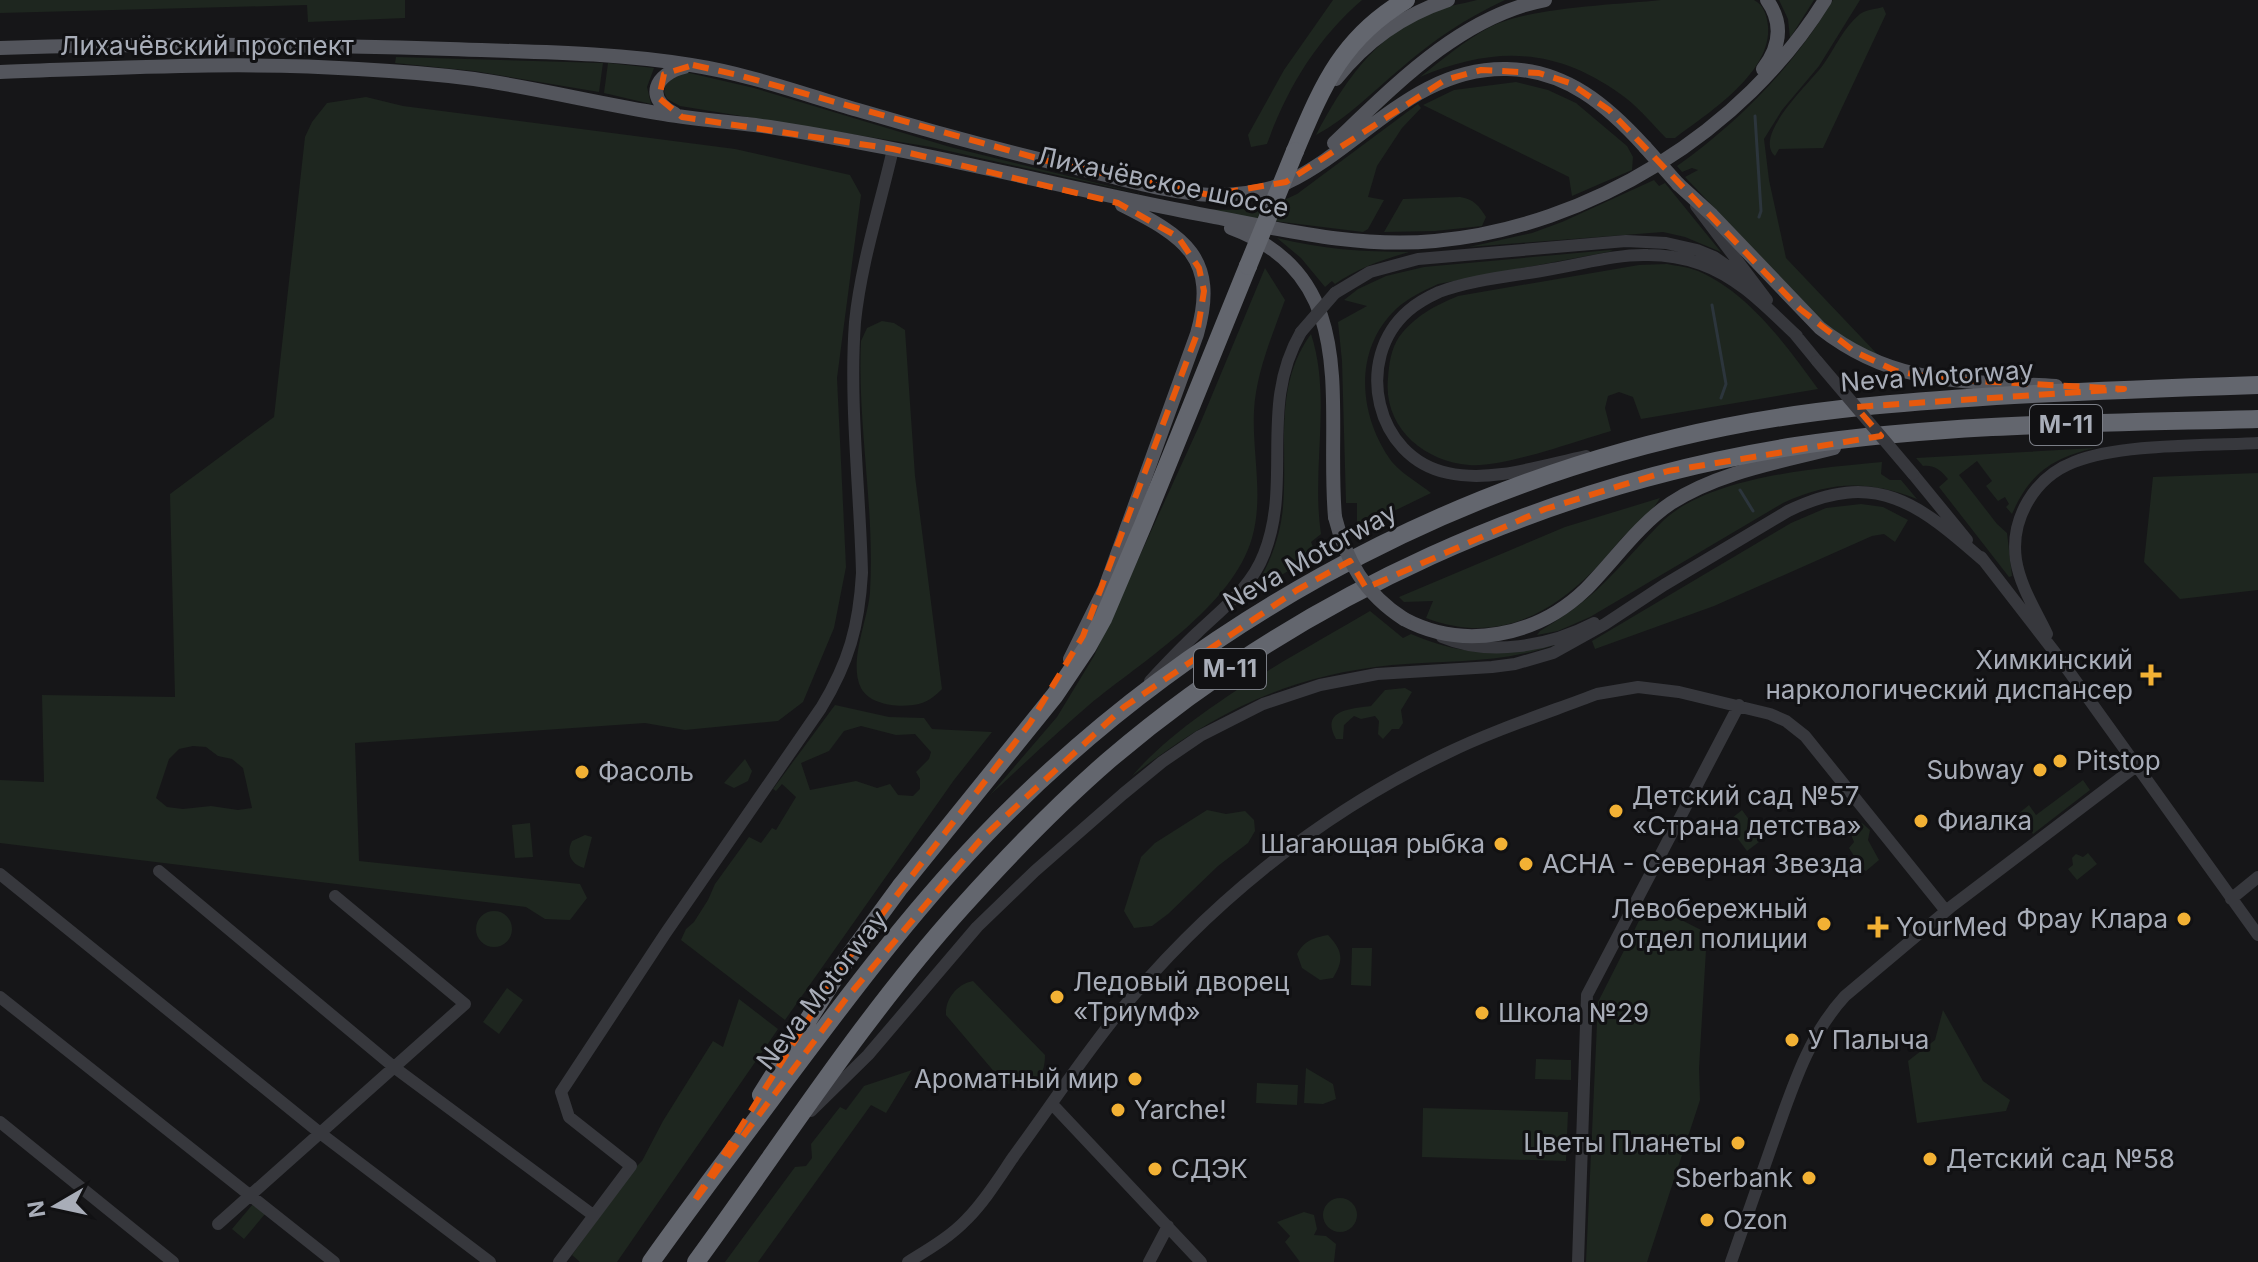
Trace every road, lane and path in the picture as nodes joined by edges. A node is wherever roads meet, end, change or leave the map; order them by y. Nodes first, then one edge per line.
1 (1406, 0) edge
2 (1448, 0) edge
3 (1545, 0) edge
4 (1767, 0) edge
5 (1825, 0) edge
6 (0, 48) edge
7 (414, 48) joint
8 (693, 65) junction
9 (0, 72) edge
10 (415, 73) joint
11 (1311, 112) junction
12 (682, 117) junction
13 (1721, 118) junction
14 (893, 149) junction
15 (1302, 173) junction
16 (1678, 185) junction
17 (1084, 192) junction
18 (1181, 213) junction
19 (1768, 301) junction
20 (1797, 336) junction
21 (2258, 385) edge
22 (2124, 389) junction
23 (2258, 419) edge
24 (1875, 437) junction
25 (1661, 441) junction
26 (2258, 443) edge
27 (1984, 561) junction
28 (1664, 585) junction
29 (1424, 629) junction
30 (2060, 659) junction
31 (1739, 705) junction
32 (1124, 707) junction
33 (1030, 723) junction
34 (2135, 767) junction
35 (159, 871) dead end
36 (0, 874) edge
37 (2258, 877) edge
38 (335, 896) dead end
39 (2231, 899) junction
40 (1946, 911) junction
41 (2258, 935) edge
42 (0, 997) edge
43 (395, 1068) junction
44 (1052, 1104) junction
45 (0, 1122) edge
46 (320, 1133) junction
47 (761, 1172) junction
48 (249, 1196) junction
49 (693, 1203) junction
50 (593, 1215) junction
51 (218, 1224) dead end
52 (1168, 1226) junction
53 (173, 1262) edge
54 (334, 1262) edge
55 (490, 1262) edge
56 (559, 1262) edge
57 (651, 1262) edge
58 (696, 1262) edge
59 (908, 1262) edge
60 (1149, 1262) edge
61 (1201, 1262) edge
62 (1578, 1262) edge
63 (1731, 1262) edge

1 - 11 highway
2 - 11 main road
3 - 15 main road
4 - 13 main road
5 - 13 main road, Лихачёвское шоссе
6 - 7 main road, Лихачёвский проспект
7 - 8 main road, Лихачёвское шоссе
8 - 12 main road
8 - 15 main road, Лихачёвское шоссе
9 - 10 main road, Лихачёвский проспект
10 - 12 main road, Лихачёвское шоссе
11 - 33 highway, bridge
12 - 14 main road, Лихачёвское шоссе
13 - 18 main road, Лихачёвское шоссе
14 - 17 main road, Лихачёвское шоссе
14 - 50 street
15 - 16 main road, bridge
16 - 19 street
16 - 22 main road
17 - 18 main road, Лихачёвское шоссе
17 - 33 main road
18 - 29 main road, bridge
19 - 20 street
19 - 32 street, bridge
20 - 25 street
20 - 27 street, bridge
21 - 22 highway, Neva Motorway / М-11
22 - 25 highway, Neva Motorway / М-11
23 - 24 highway, Neva Motorway / М-11
24 - 29 main road
24 - 47 highway, Neva Motorway / М-11
25 - 32 highway, Neva Motorway / М-11
26 - 30 street
27 - 28 street
27 - 30 street
28 - 29 street
28 - 47 street
30 - 34 street
31 - 40 street
31 - 44 street
31 - 62 street
32 - 49 highway, Neva Motorway / М-11
33 - 49 highway
34 - 39 street
34 - 40 street
35 - 43 street
36 - 46 street
37 - 39 street
38 - 43 street
39 - 41 street
40 - 63 street
42 - 48 street
43 - 46 street
43 - 50 street
44 - 52 street
44 - 59 street
45 - 53 street
46 - 48 street
46 - 55 street
47 - 58 highway, Neva Motorway / М-11
48 - 51 street
48 - 54 street
49 - 57 highway, Neva Motorway / М-11
50 - 56 street
52 - 60 street
52 - 61 street

